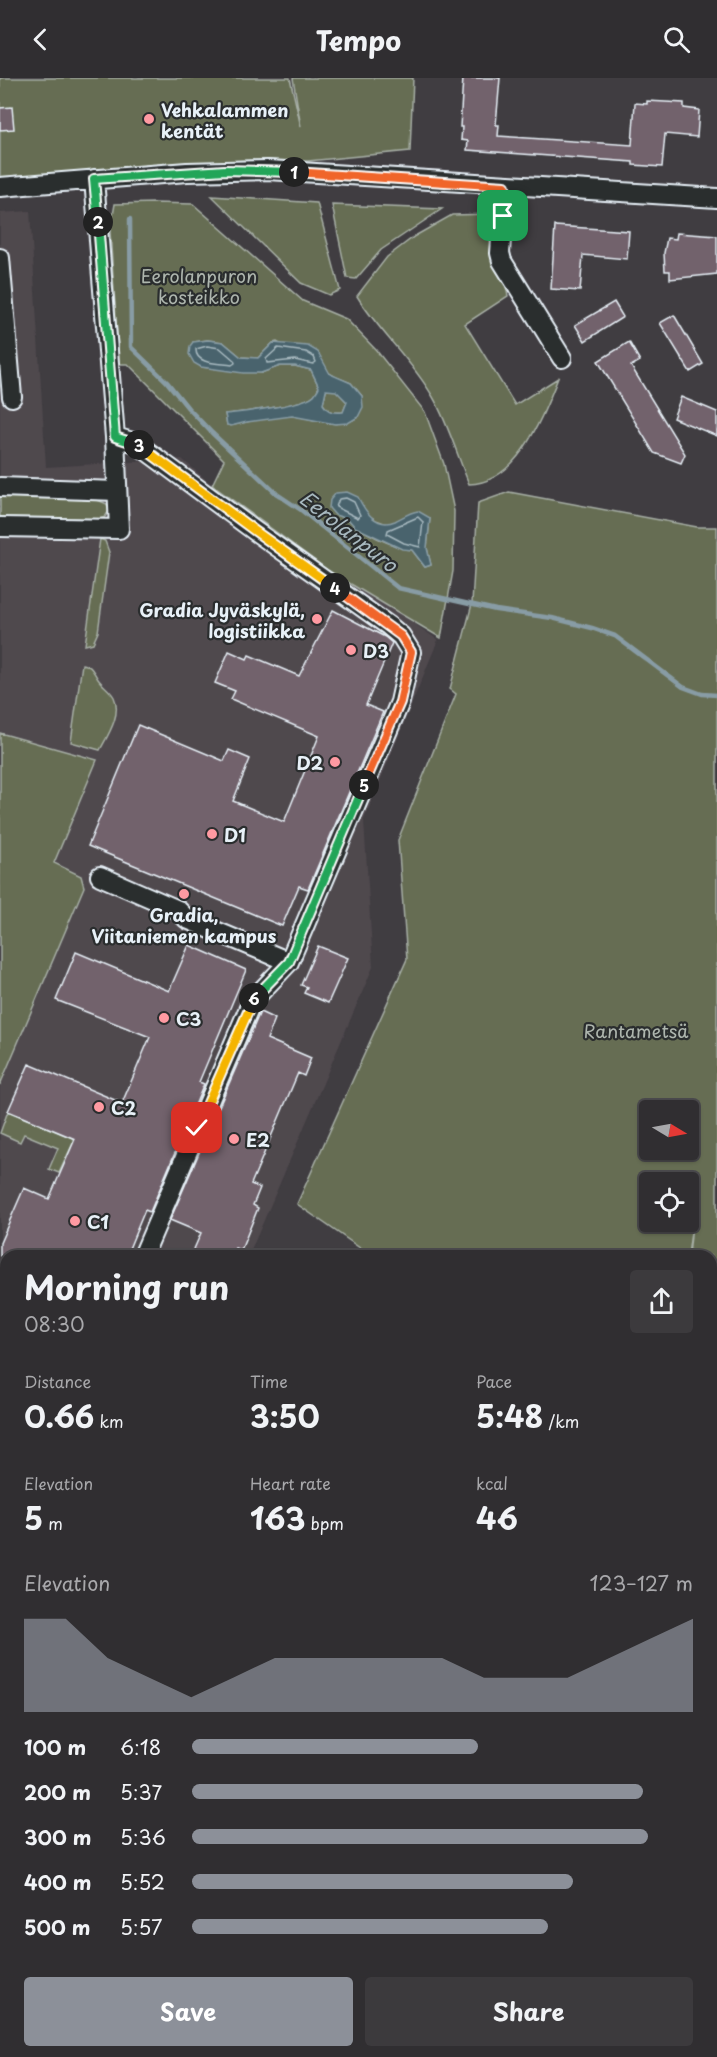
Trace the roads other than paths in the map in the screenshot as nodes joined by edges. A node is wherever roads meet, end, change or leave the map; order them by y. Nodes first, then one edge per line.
1 (94, 179) junction
2 (505, 186) junction
3 (0, 187) edge
4 (717, 198) edge
5 (0, 258) edge
6 (558, 356) dead end
7 (12, 397) dead end
8 (115, 437) junction
9 (0, 487) edge
10 (117, 491) junction
11 (0, 527) edge
12 (100, 876) dead end
13 (289, 962) junction
14 (146, 1250) edge

1 - 2 street
1 - 3 street
1 - 8 street
2 - 4 street
2 - 6 street
5 - 7 street
8 - 10 street
8 - 13 street
9 - 10 street
10 - 11 street
12 - 13 street
13 - 14 street

